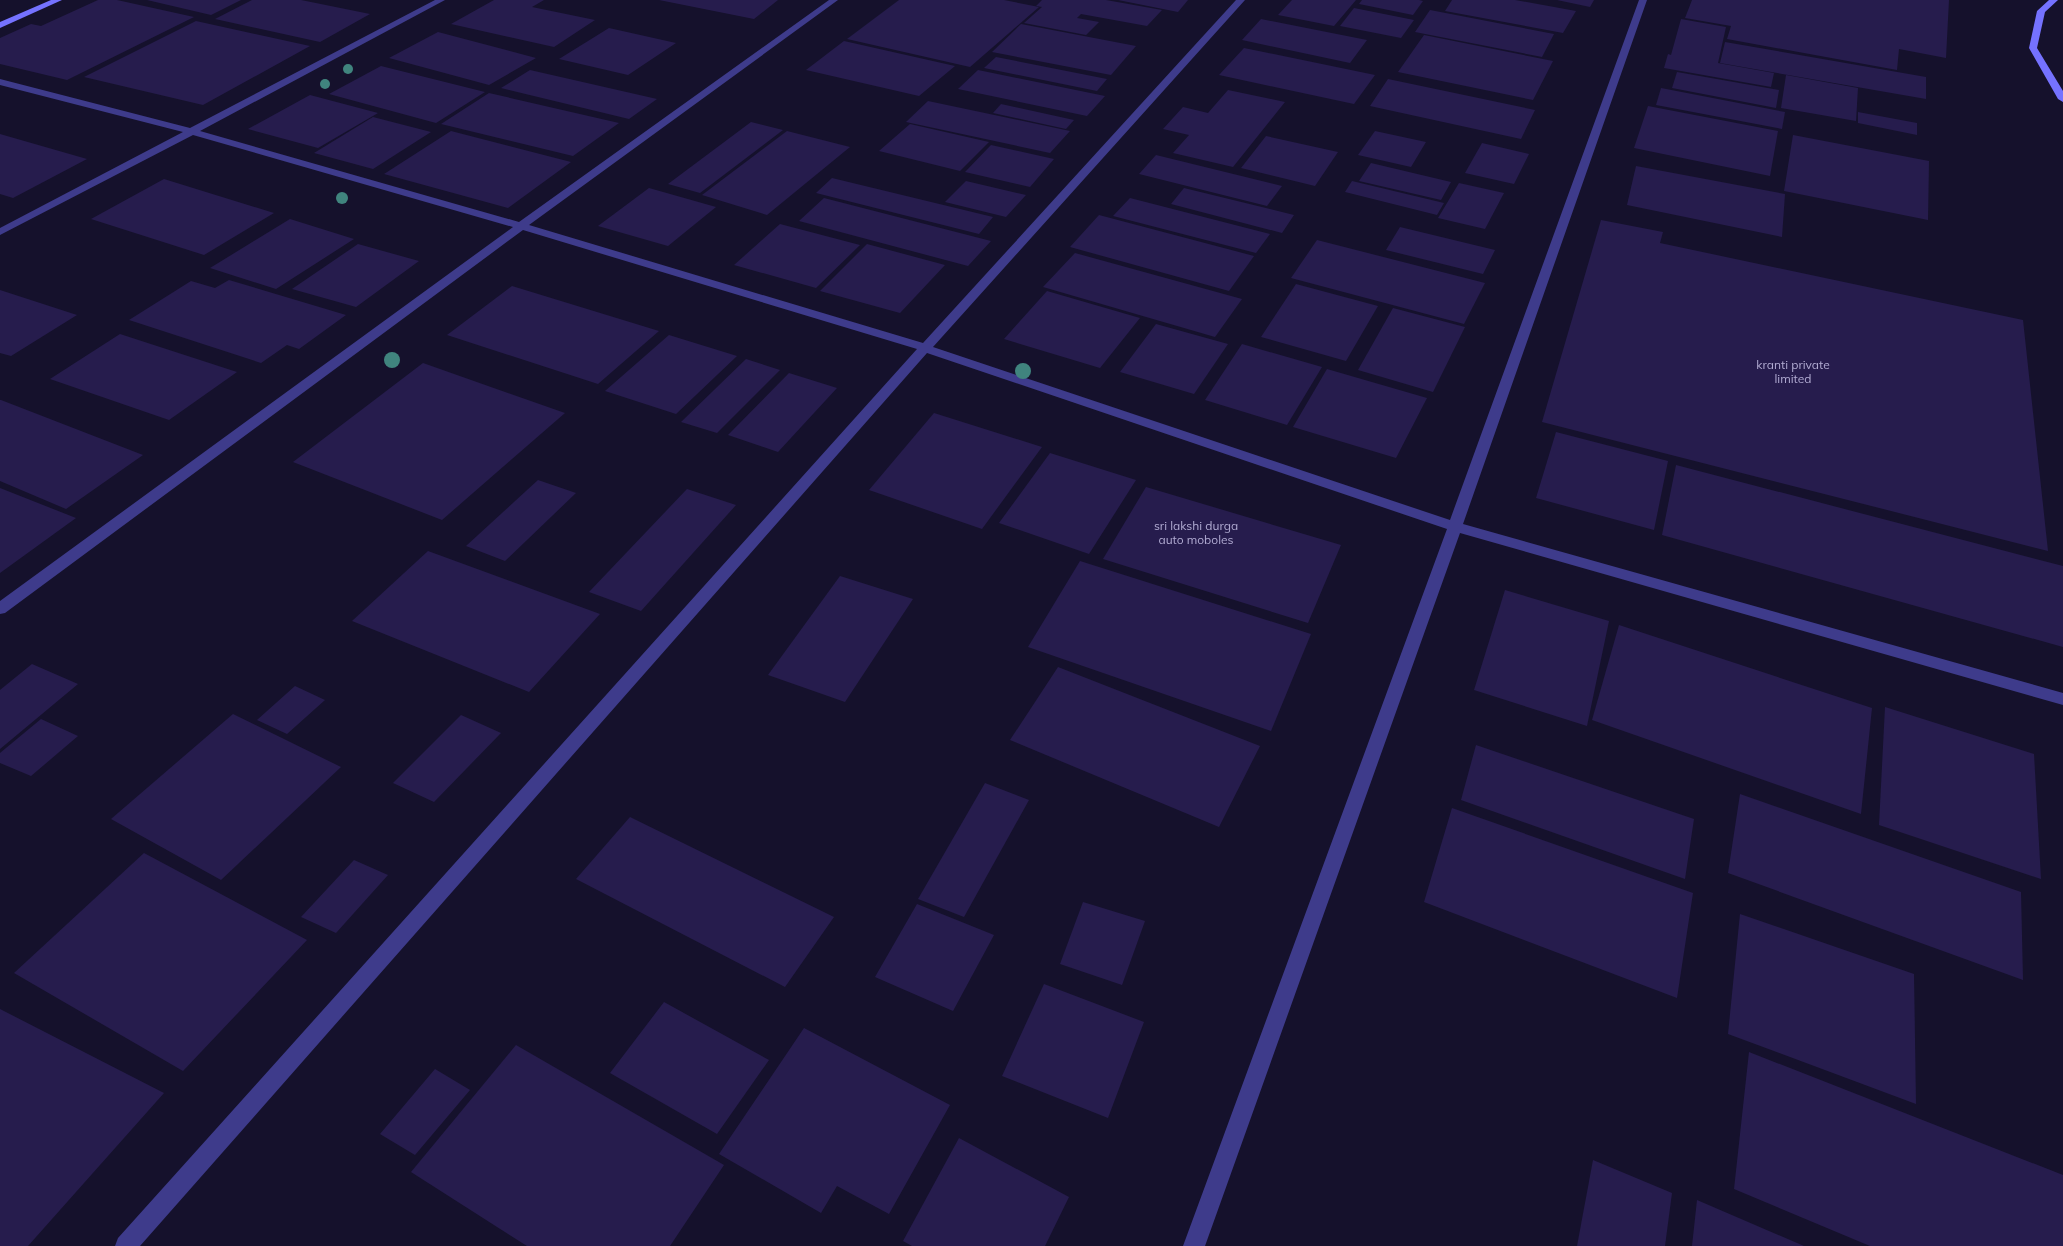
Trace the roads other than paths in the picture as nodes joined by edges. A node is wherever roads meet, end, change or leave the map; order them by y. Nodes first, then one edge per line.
1 (58, 0) edge
2 (441, 0) edge
3 (834, 0) edge
4 (1242, 0) edge
5 (1642, 0) edge
6 (2054, 0) edge
7 (0, 25) edge
8 (0, 82) edge
9 (2063, 99) edge
10 (191, 131) junction
11 (521, 226) junction
12 (0, 232) edge
13 (925, 348) junction
14 (1455, 527) junction
15 (0, 609) edge
16 (2063, 699) edge
17 (126, 1246) edge
18 (1194, 1246) edge

1 - 7 street
2 - 10 street
3 - 11 street
4 - 13 street
5 - 14 street
6 - 9 street
8 - 10 street
10 - 11 street
10 - 12 street
11 - 13 street
11 - 15 street
13 - 14 street
13 - 17 street
14 - 16 street
14 - 18 street

